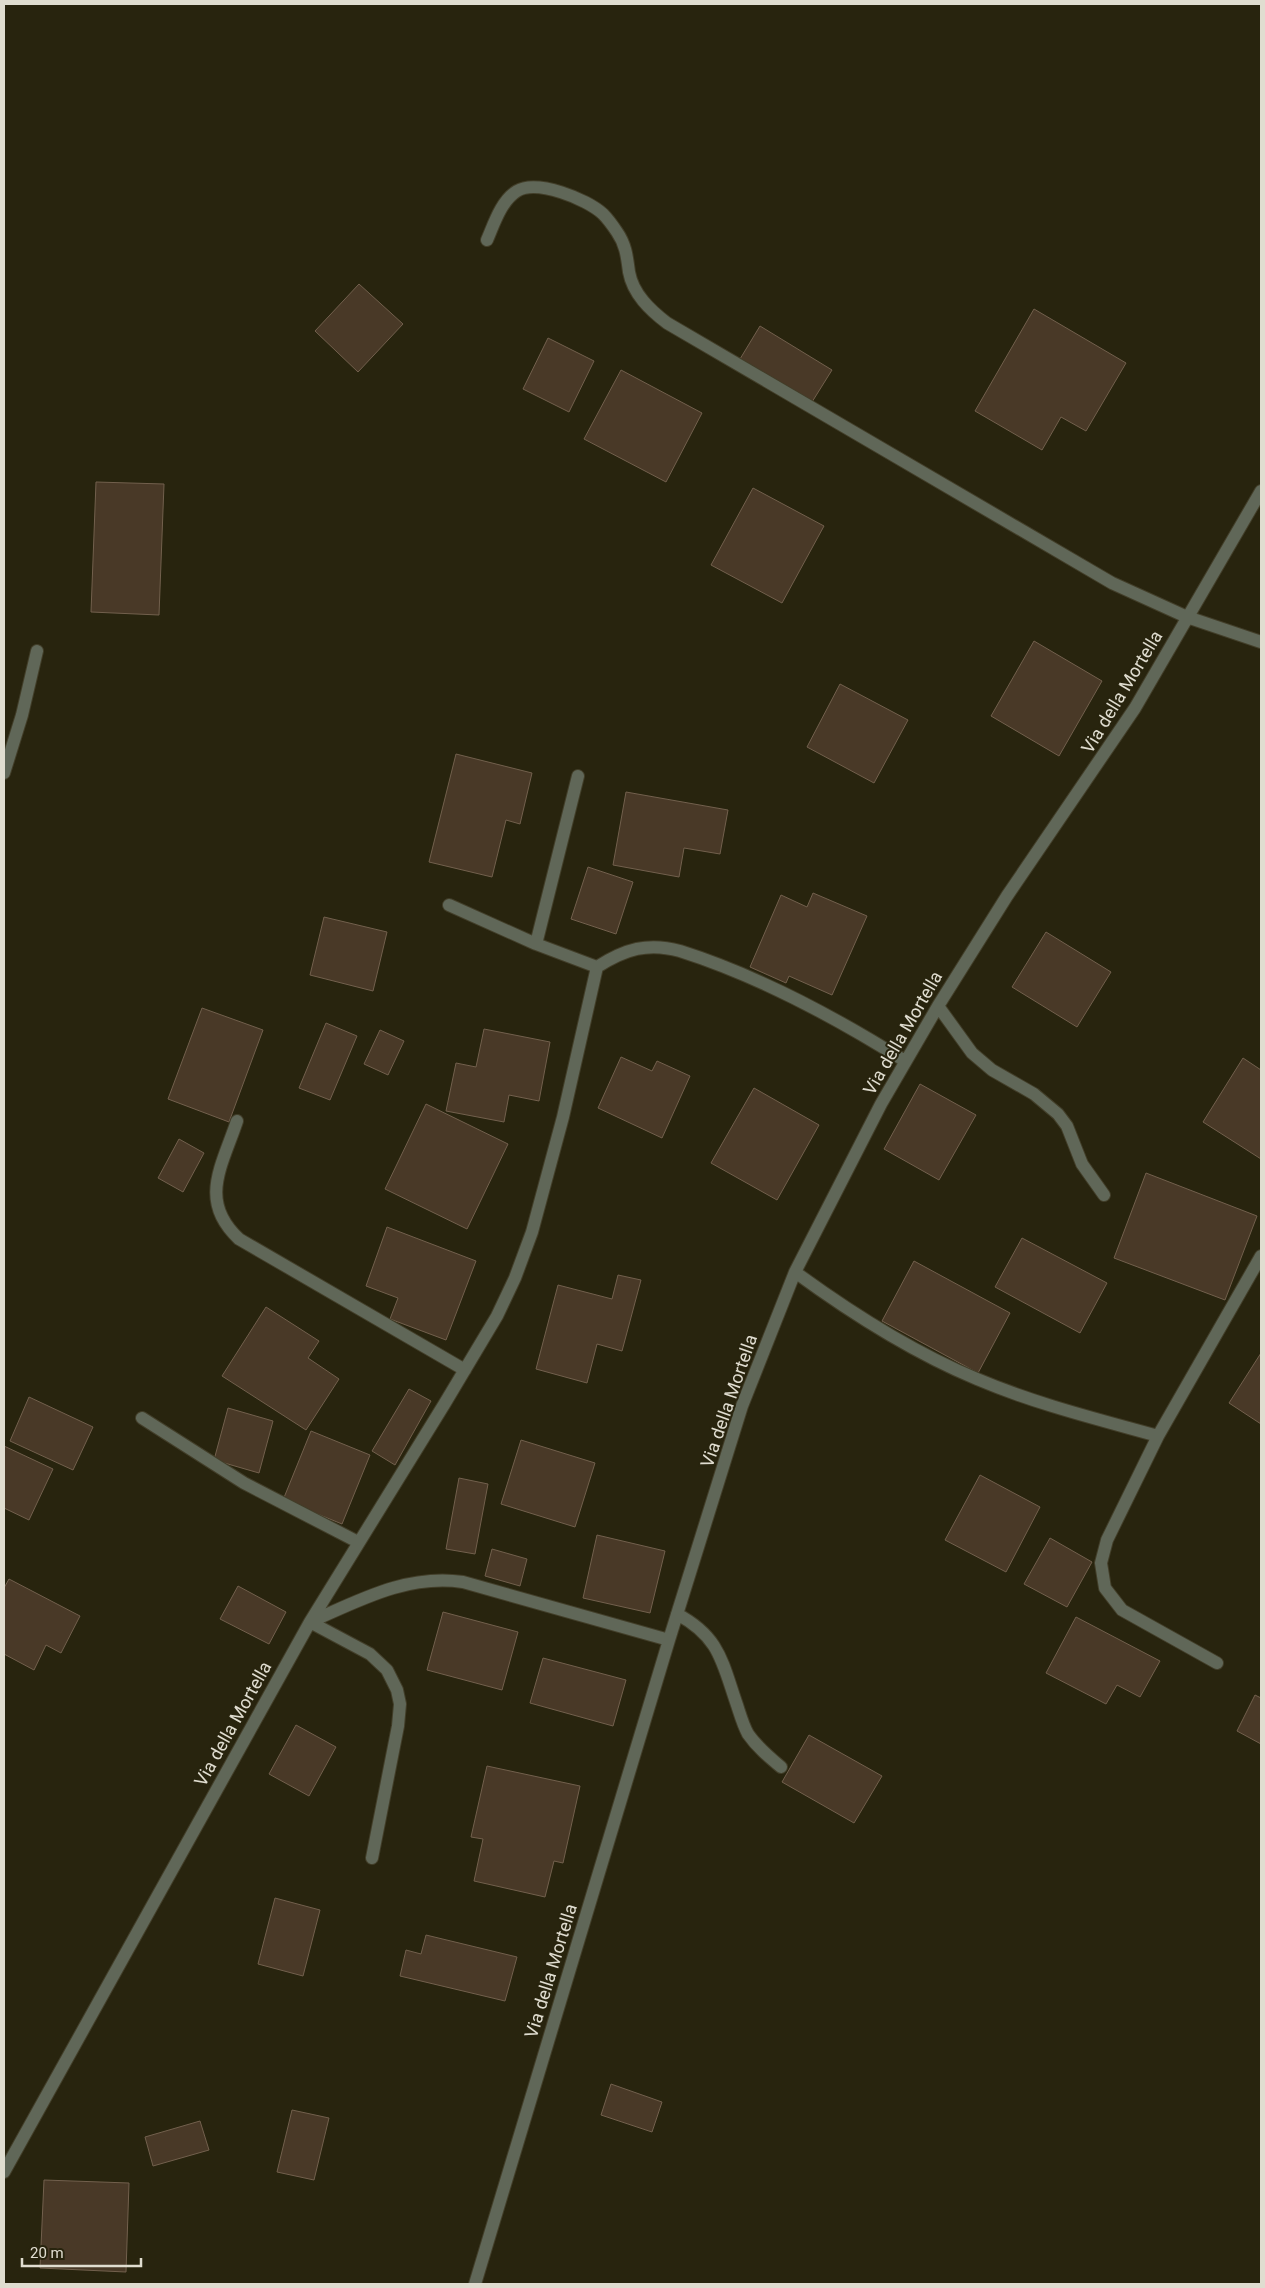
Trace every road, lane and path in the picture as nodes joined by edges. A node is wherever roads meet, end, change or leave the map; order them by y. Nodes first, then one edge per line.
1 (487, 240) dead end
2 (1261, 491) edge
3 (1188, 617) junction
4 (1261, 642) edge
5 (37, 651) dead end
6 (4, 773) edge
7 (578, 776) dead end
8 (449, 905) dead end
9 (536, 944) junction
10 (597, 967) junction
11 (938, 1006) junction
12 (905, 1061) junction
13 (237, 1121) dead end
14 (1104, 1195) dead end
15 (1261, 1256) edge
16 (795, 1272) junction
17 (465, 1370) junction
18 (142, 1418) dead end
19 (1158, 1436) junction
20 (358, 1542) junction
21 (677, 1614) junction
22 (310, 1622) junction
23 (669, 1640) junction
24 (1218, 1663) dead end
25 (781, 1767) dead end
26 (372, 1858) dead end
27 (4, 2172) edge
28 (475, 2284) edge

1 - 3 street
2 - 3 street, Via della Mortella
3 - 4 street
3 - 11 street, Via della Mortella
5 - 6 street
7 - 9 street
8 - 9 street
9 - 10 street
10 - 12 street
10 - 17 street, Via della Mortella
11 - 12 street, Via della Mortella
11 - 14 street
12 - 16 street, Via della Mortella
13 - 17 street
15 - 19 street
16 - 19 street
16 - 21 street, Via della Mortella
17 - 20 street, Via della Mortella
18 - 20 street
19 - 24 street
20 - 22 street, Via della Mortella
21 - 23 street, Via della Mortella
21 - 25 street
22 - 23 street
22 - 26 street
22 - 27 street, Via della Mortella
23 - 28 street, Via della Mortella

